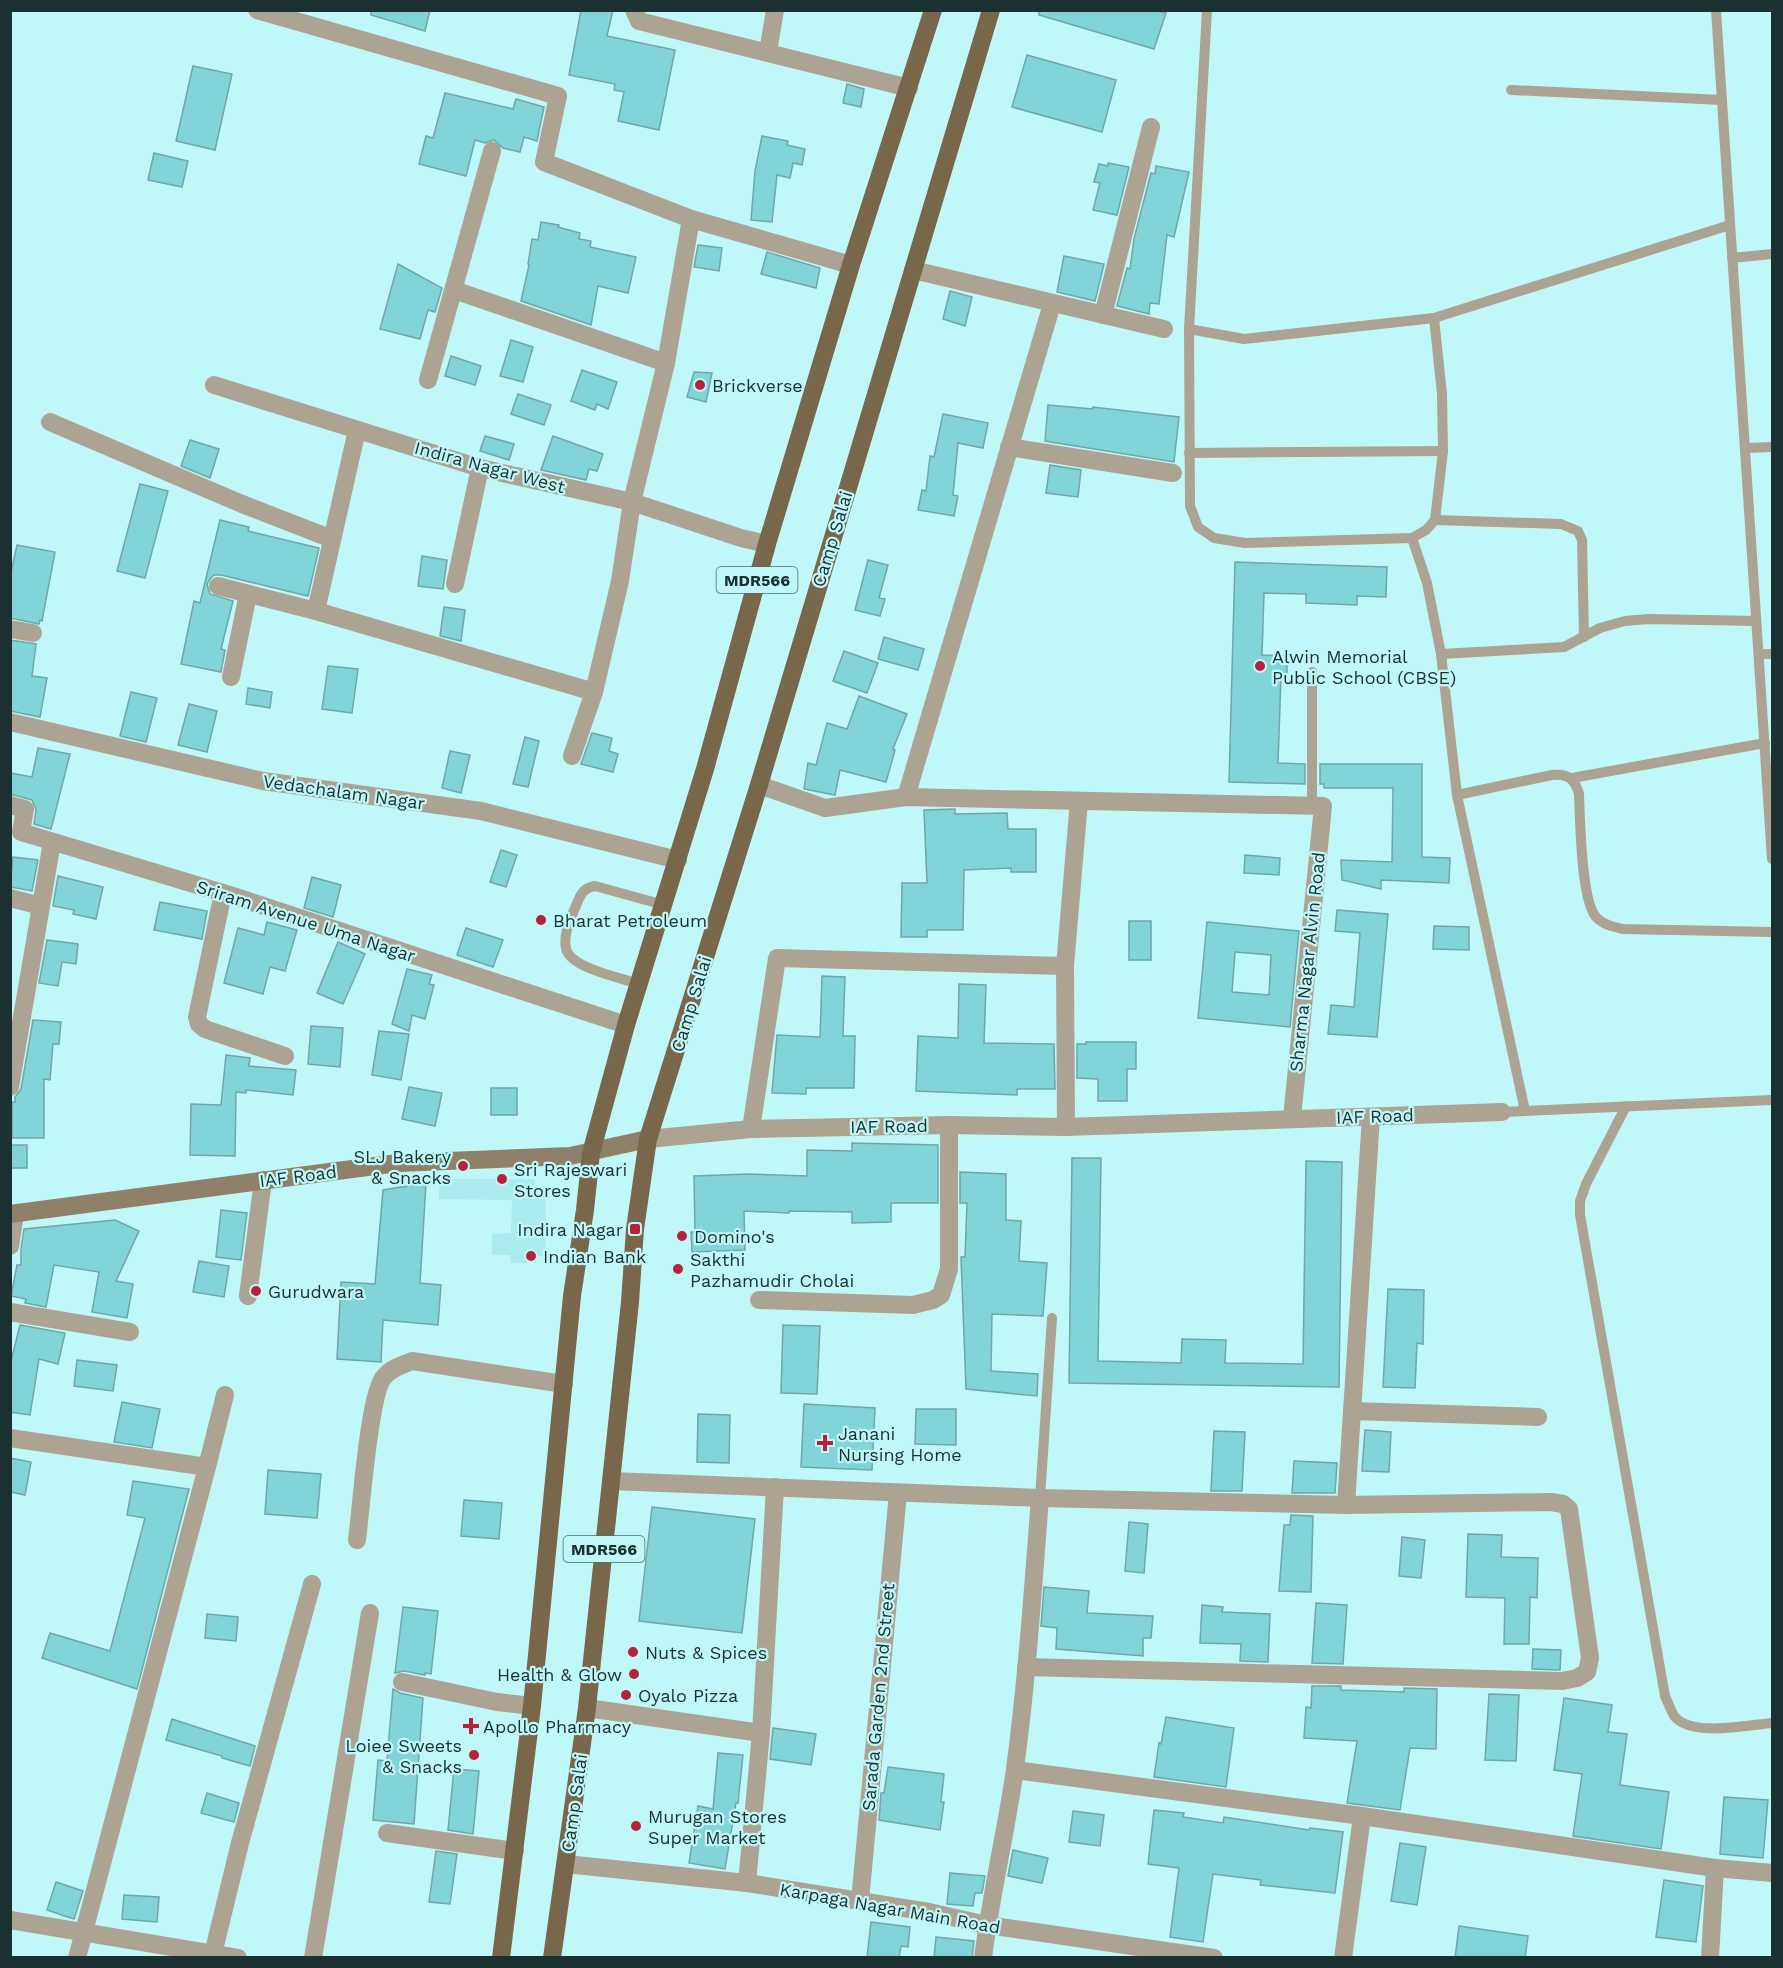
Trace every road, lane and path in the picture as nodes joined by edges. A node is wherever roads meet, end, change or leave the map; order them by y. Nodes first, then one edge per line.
1 (257, 10) edge
2 (634, 10) edge
3 (775, 10) edge
4 (933, 10) edge
5 (991, 10) edge
6 (1207, 10) edge
7 (1716, 10) edge
8 (768, 52) junction
9 (909, 88) junction
10 (1511, 90) dead end
11 (1722, 100) junction
12 (1152, 126) dead end
13 (492, 151) dead end
14 (691, 219) junction
15 (1730, 225) junction
16 (1773, 254) edge
17 (1732, 258) junction
18 (851, 265) junction
19 (913, 270) junction
20 (454, 290) junction
21 (1052, 304) junction
22 (1103, 315) junction
23 (1434, 318) junction
24 (1164, 329) dead end
25 (1189, 329) junction
26 (666, 363) junction
27 (428, 380) dead end
28 (214, 385) dead end
29 (50, 422) dead end
30 (357, 430) junction
31 (1009, 447) junction
32 (1773, 447) edge
33 (1745, 448) junction
34 (1443, 451) junction
35 (1189, 453) junction
36 (480, 468) junction
37 (1173, 474) dead end
38 (632, 502) junction
39 (1435, 520) junction
40 (1412, 538) junction
41 (332, 539) junction
42 (767, 544) junction
43 (455, 584) dead end
44 (218, 586) dead end
45 (248, 594) junction
46 (316, 610) junction
47 (1756, 621) junction
48 (10, 629) edge
49 (33, 633) dead end
50 (1584, 637) junction
51 (1442, 654) junction
52 (1759, 654) junction
53 (1773, 654) edge
54 (1312, 672) dead end
55 (231, 676) dead end
56 (594, 692) junction
57 (10, 722) edge
58 (1765, 743) junction
59 (572, 756) dead end
60 (1572, 778) junction
61 (759, 785) junction
62 (1457, 795) junction
63 (906, 797) junction
64 (1079, 801) junction
65 (10, 805) edge
66 (1317, 806) junction
67 (52, 842) junction
68 (1773, 859) edge
69 (678, 860) junction
70 (223, 893) junction
71 (10, 898) edge
72 (664, 905) junction
73 (41, 906) junction
74 (1773, 932) edge
75 (1065, 966) junction
76 (639, 984) junction
77 (626, 1024) junction
78 (285, 1056) dead end
79 (10, 1087) edge
80 (1773, 1100) edge
81 (1626, 1106) junction
82 (1525, 1111) junction
83 (1502, 1112) joint
84 (1371, 1117) junction
85 (1292, 1118) junction
86 (949, 1125) junction
87 (1066, 1126) junction
88 (751, 1129) junction
89 (648, 1139) junction
90 (591, 1153) junction
91 (263, 1180) junction
92 (13, 1214) edge
93 (10, 1246) edge
94 (248, 1296) dead end
95 (759, 1300) dead end
96 (10, 1312) edge
97 (1052, 1318) dead end
98 (130, 1332) dead end
99 (564, 1384) junction
100 (225, 1395) dead end
101 (1352, 1411) junction
102 (1538, 1417) dead end
103 (10, 1438) edge
104 (207, 1467) junction
105 (611, 1481) junction
106 (775, 1487) junction
107 (898, 1492) junction
108 (1040, 1498) junction
109 (1346, 1506) junction
110 (357, 1540) dead end
111 (312, 1584) dead end
112 (370, 1613) dead end
113 (1026, 1667) junction
114 (402, 1682) dead end
115 (532, 1706) junction
116 (587, 1708) junction
117 (1773, 1723) edge
118 (761, 1733) junction
119 (1015, 1770) junction
120 (1362, 1816) junction
121 (387, 1833) dead end
122 (514, 1851) junction
123 (566, 1864) junction
124 (1715, 1868) junction
125 (1773, 1873) edge
126 (747, 1883) junction
127 (860, 1901) junction
128 (10, 1920) edge
129 (987, 1925) junction
130 (85, 1933) junction
131 (213, 1955) edge
132 (77, 1958) edge
133 (238, 1958) edge
134 (313, 1958) edge
135 (501, 1958) edge
136 (552, 1958) edge
137 (983, 1958) edge
138 (1214, 1958) edge
139 (1342, 1958) edge
140 (1710, 1958) edge

1 - 14 street
2 - 8 street
3 - 8 street
4 - 9 main road, MDR566
5 - 19 main road, Camp Salai / MDR566
6 - 25 lane
7 - 11 lane
8 - 9 street
9 - 18 main road, MDR566
10 - 11 lane
11 - 15 lane
12 - 22 street
13 - 20 street
14 - 18 street
14 - 26 street
15 - 17 lane
15 - 23 lane
16 - 17 lane
17 - 33 lane
18 - 42 main road, MDR566
19 - 21 street
19 - 61 main road, Camp Salai / MDR566
20 - 26 street
20 - 27 street
21 - 22 street
21 - 31 street
22 - 24 street
23 - 25 lane
23 - 34 lane
25 - 35 lane
26 - 38 street
28 - 30 street, Indira Nagar West
29 - 41 street
30 - 36 street, Indira Nagar West
30 - 41 street
31 - 37 street
31 - 63 street
32 - 33 lane
33 - 47 lane
34 - 35 lane
34 - 39 lane
35 - 40 lane
36 - 38 street, Indira Nagar West
36 - 43 street
38 - 42 street, Indira Nagar West
38 - 56 street
39 - 40 lane
39 - 50 lane
40 - 51 lane
41 - 46 street
42 - 69 main road, MDR566
44 - 45 street
45 - 46 street
45 - 55 street
46 - 56 street
47 - 50 lane
47 - 52 lane
48 - 49 street
50 - 51 lane
51 - 62 lane
52 - 53 lane
52 - 58 lane
54 - 66 lane
56 - 59 street
57 - 69 street, Vedachalam Nagar
58 - 60 lane
58 - 68 lane
60 - 62 lane
60 - 74 lane
61 - 63 street
61 - 89 main road, Camp Salai / MDR566
62 - 82 lane
63 - 64 street
64 - 66 street
64 - 75 street
65 - 67 street, Sriram Avenue Uma Nagar
66 - 85 street, Sharma Nagar Alvin Road
67 - 70 street, Sriram Avenue Uma Nagar
67 - 73 street
69 - 72 main road, MDR566
70 - 77 street, Sriram Avenue Uma Nagar
70 - 78 street
71 - 73 street
72 - 76 main road, MDR566
72 - 76 lane
73 - 79 street
75 - 87 street
75 - 88 street
76 - 77 main road, MDR566
77 - 90 main road, MDR566
80 - 81 lane, IAF Road
81 - 82 lane, IAF Road
81 - 117 lane
82 - 83 lane, IAF Road
83 - 84 street, IAF Road
84 - 85 street, IAF Road
84 - 101 street
85 - 87 street, IAF Road
86 - 87 street, IAF Road
86 - 88 street, IAF Road
86 - 95 street
88 - 89 street, IAF Road
89 - 90 street, IAF Road
89 - 105 main road, Camp Salai / MDR566
90 - 91 street, IAF Road
90 - 99 main road, MDR566
91 - 92 street, IAF Road
91 - 94 street
92 - 93 street
96 - 98 street
97 - 108 lane
99 - 110 street
99 - 115 main road, MDR566
100 - 104 street
101 - 102 street
101 - 109 street
103 - 104 street
104 - 130 street
105 - 106 street
105 - 116 main road, Camp Salai / MDR566
106 - 107 street
106 - 118 street
107 - 108 street
107 - 127 street, Sarada Garden 2nd Street
108 - 109 street
108 - 113 street
109 - 113 street
111 - 131 street
112 - 134 street
113 - 119 street
114 - 115 street
115 - 122 main road, MDR566
116 - 118 street
116 - 123 main road, Camp Salai / MDR566
118 - 126 street
119 - 120 street
119 - 129 street
120 - 124 street
120 - 139 street
121 - 122 street
122 - 135 main road, MDR566
123 - 126 street, Karpaga Nagar Main Road
123 - 136 main road, Camp Salai / MDR566
124 - 125 street
124 - 140 street
126 - 127 street, Karpaga Nagar Main Road
127 - 129 street, Karpaga Nagar Main Road
128 - 130 street
129 - 137 street
129 - 138 street, Karpaga Nagar Main Road
130 - 131 street
130 - 132 street
131 - 133 street

